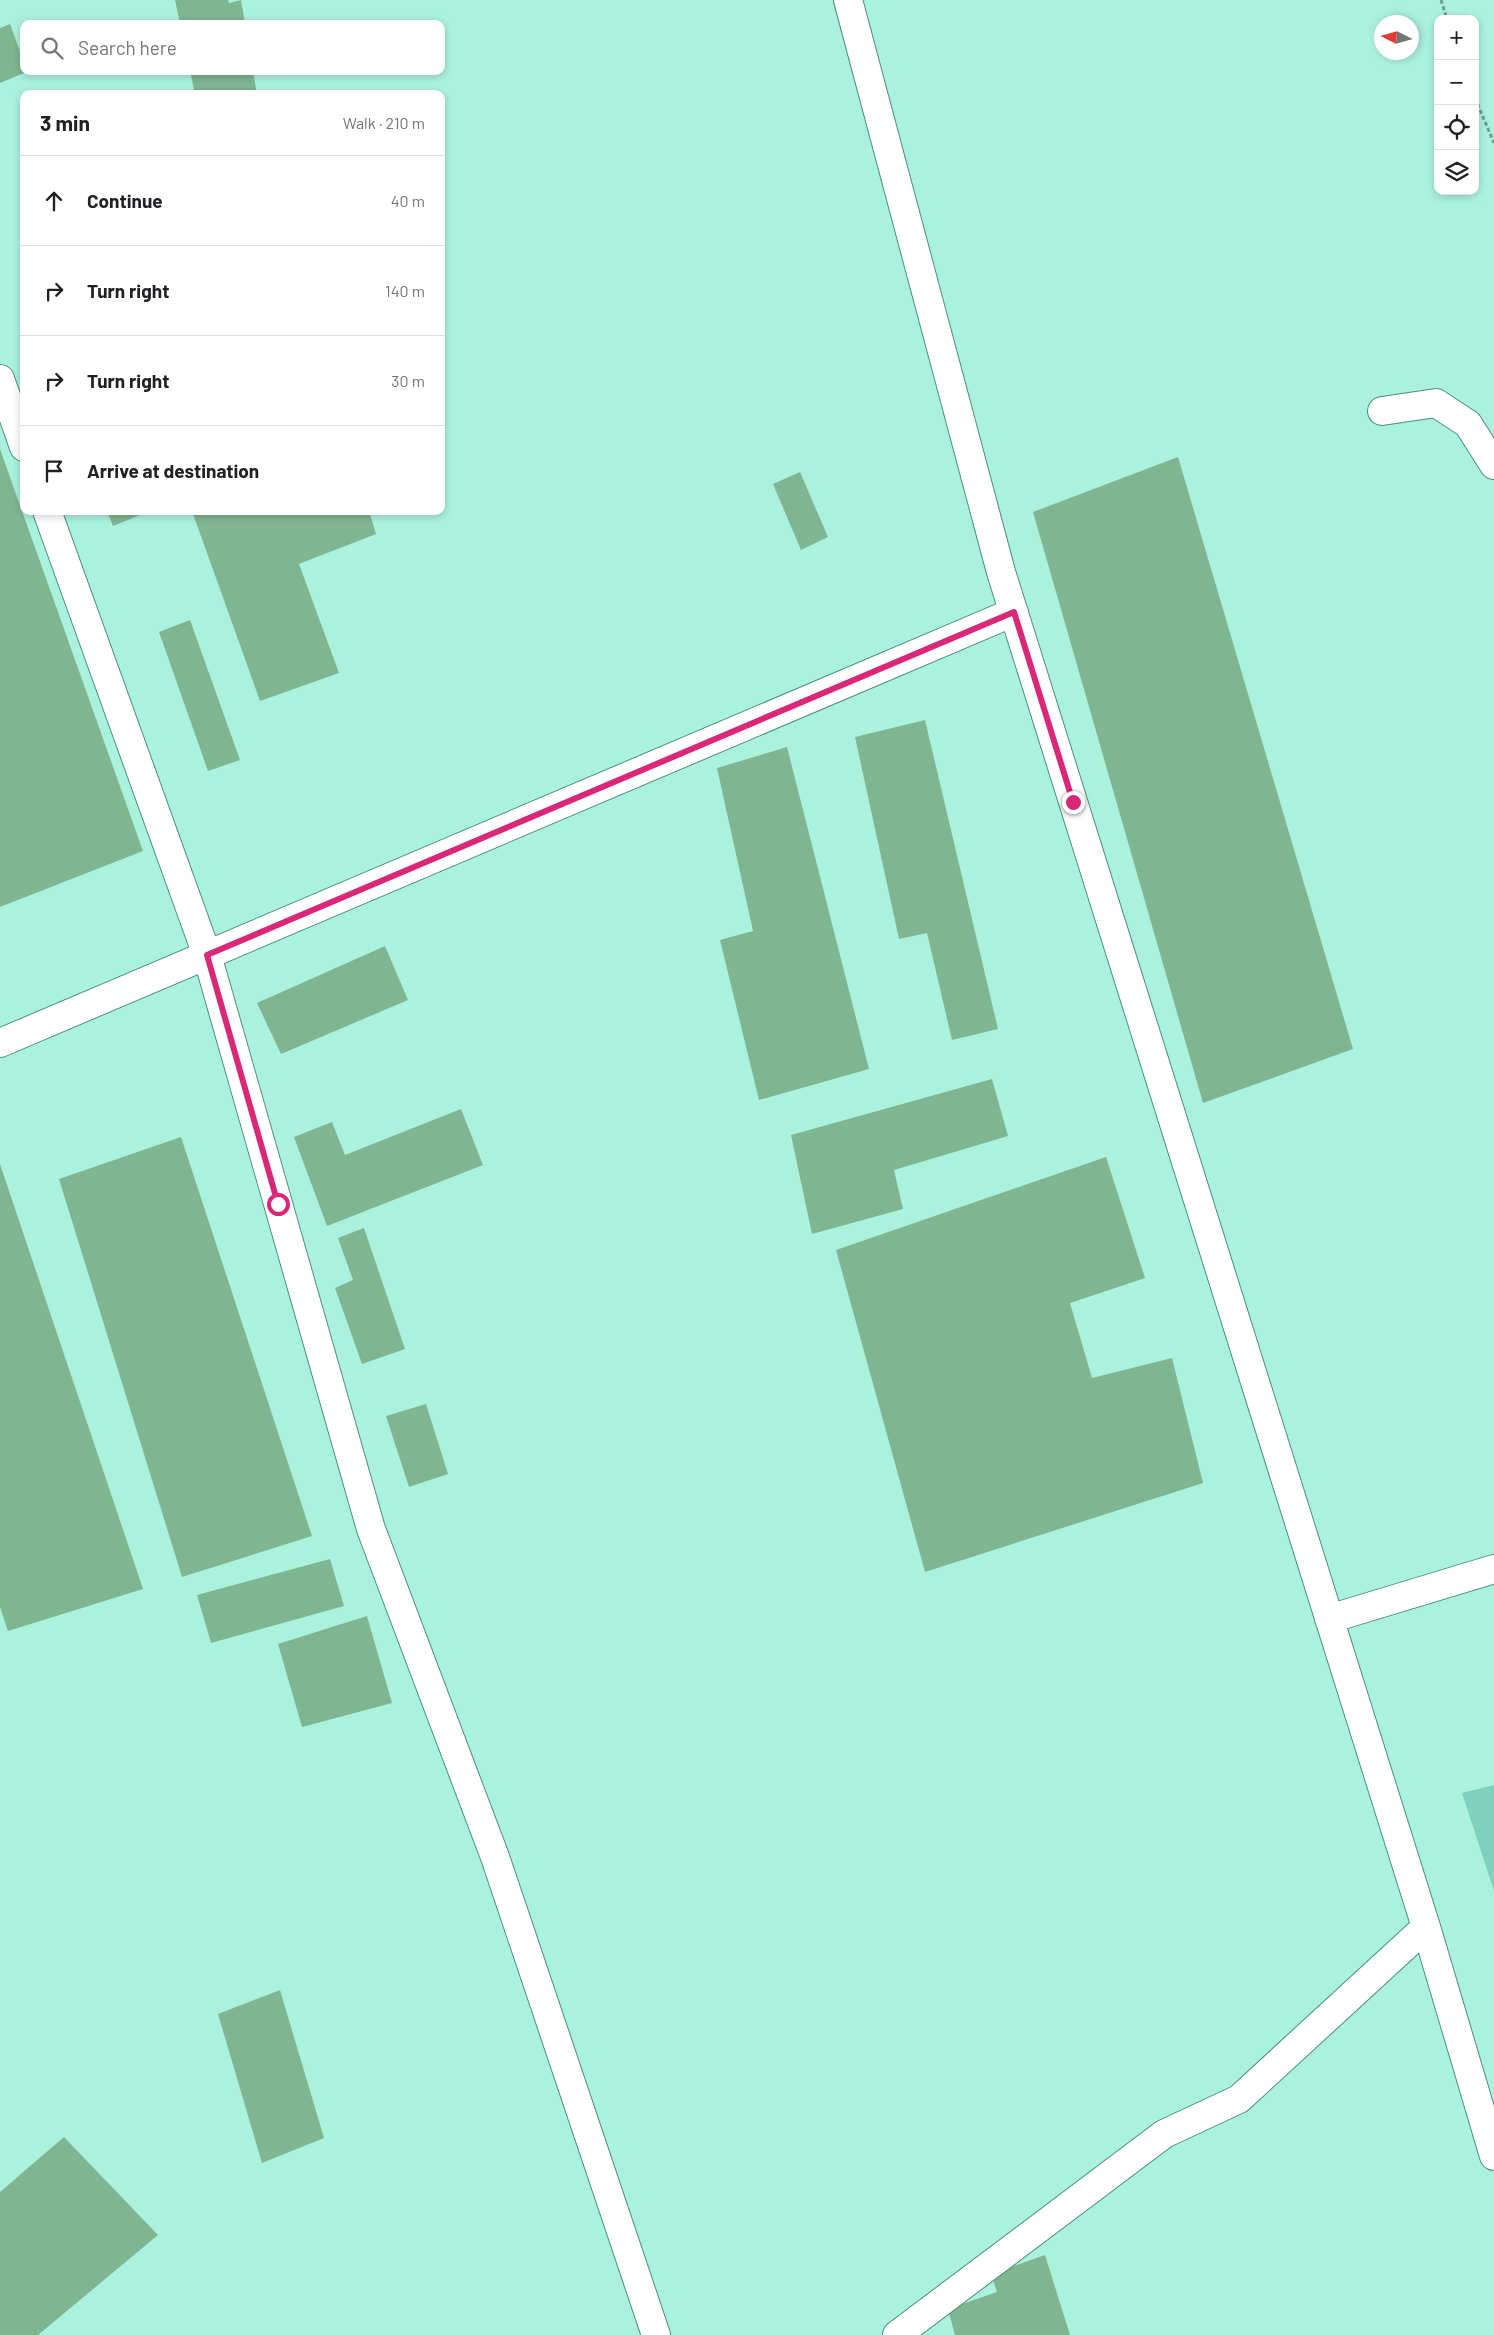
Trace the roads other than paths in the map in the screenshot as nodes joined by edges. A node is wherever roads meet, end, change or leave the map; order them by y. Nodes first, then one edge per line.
1 (848, 0) edge
2 (0, 379) edge
3 (1382, 411) dead end
4 (20, 436) edge
5 (1494, 465) edge
6 (48, 515) edge
7 (1014, 612) junction
8 (207, 955) junction
9 (0, 1043) edge
10 (1494, 1569) edge
11 (1330, 1619) junction
12 (1426, 1927) junction
13 (1494, 2156) edge
14 (656, 2335) edge
15 (897, 2335) edge

1 - 7 street
2 - 4 street
3 - 5 street
6 - 8 street
7 - 8 street
7 - 11 street
8 - 9 street
8 - 14 street
10 - 11 street
11 - 12 street
12 - 13 street
12 - 15 street

